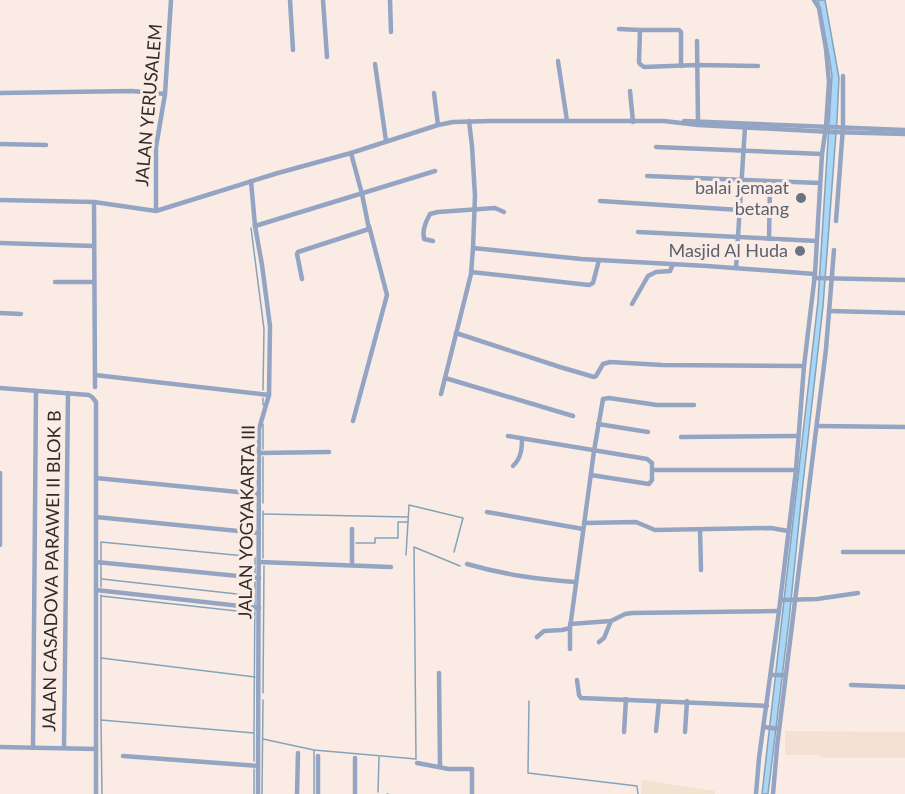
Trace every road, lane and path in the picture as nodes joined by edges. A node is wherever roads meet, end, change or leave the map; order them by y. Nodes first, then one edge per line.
1 (171, 0) edge
2 (290, 0) edge
3 (323, 0) edge
4 (390, 0) edge
5 (814, 0) edge
6 (619, 29) dead end
7 (639, 30) junction
8 (391, 32) dead end
9 (696, 41) dead end
10 (293, 50) dead end
11 (327, 57) dead end
12 (558, 61) dead end
13 (375, 64) dead end
14 (697, 65) junction
15 (681, 66) junction
16 (758, 66) dead end
17 (843, 76) dead end
18 (630, 91) dead end
19 (0, 93) edge
20 (434, 93) dead end
21 (165, 94) junction
22 (469, 121) junction
23 (567, 121) junction
24 (633, 122) junction
25 (698, 123) junction
26 (438, 124) junction
27 (745, 126) junction
28 (828, 130) junction
29 (841, 130) junction
30 (905, 132) edge
31 (386, 141) junction
32 (0, 144) edge
33 (46, 145) dead end
34 (656, 147) dead end
35 (744, 151) junction
36 (351, 153) junction
37 (822, 153) junction
38 (435, 171) dead end
39 (647, 176) dead end
40 (251, 181) junction
41 (742, 181) junction
42 (770, 182) junction
43 (820, 183) junction
44 (362, 194) junction
45 (0, 200) edge
46 (600, 201) dead end
47 (94, 202) junction
48 (474, 209) junction
49 (740, 210) junction
50 (156, 211) junction
51 (504, 212) dead end
52 (836, 221) dead end
53 (255, 226) junction
54 (369, 226) junction
55 (638, 232) dead end
56 (738, 238) junction
57 (769, 239) junction
58 (433, 241) dead end
59 (817, 241) junction
60 (0, 243) edge
61 (94, 246) junction
62 (473, 248) junction
63 (834, 250) dead end
64 (599, 260) junction
65 (674, 264) junction
66 (736, 268) junction
67 (471, 272) junction
68 (816, 277) junction
69 (302, 279) dead end
70 (830, 279) junction
71 (905, 280) edge
72 (55, 282) dead end
73 (94, 282) junction
74 (632, 304) dead end
75 (829, 311) junction
76 (0, 313) edge
77 (905, 313) edge
78 (21, 314) dead end
79 (456, 333) junction
80 (804, 366) junction
81 (95, 375) junction
82 (445, 378) junction
83 (95, 387) dead end
84 (0, 388) edge
85 (36, 390) junction
86 (68, 393) junction
87 (441, 394) dead end
88 (269, 395) junction
89 (694, 405) dead end
90 (573, 416) dead end
91 (353, 420) dead end
92 (598, 424) junction
93 (817, 426) junction
94 (905, 427) edge
95 (648, 432) dead end
96 (508, 436) dead end
97 (681, 436) dead end
98 (798, 436) junction
99 (522, 438) junction
100 (594, 451) junction
101 (329, 452) dead end
102 (259, 453) junction
103 (513, 466) dead end
104 (653, 470) junction
105 (796, 471) junction
106 (0, 473) edge
107 (591, 475) junction
108 (96, 478) junction
109 (259, 494) junction
110 (487, 512) dead end
111 (96, 517) junction
112 (584, 523) junction
113 (352, 529) dead end
114 (583, 529) junction
115 (700, 529) junction
116 (788, 531) junction
117 (259, 533) junction
118 (0, 545) edge
119 (843, 552) dead end
120 (905, 552) edge
121 (96, 562) junction
122 (259, 562) junction
123 (467, 564) dead end
124 (352, 565) junction
125 (391, 567) dead end
126 (701, 570) dead end
127 (259, 578) junction
128 (575, 582) junction
129 (96, 590) junction
130 (858, 593) dead end
131 (788, 600) junction
132 (259, 608) junction
133 (779, 611) junction
134 (611, 621) junction
135 (570, 626) junction
136 (537, 637) dead end
137 (599, 642) dead end
138 (570, 649) dead end
139 (439, 673) dead end
140 (779, 675) junction
141 (577, 680) dead end
142 (852, 685) dead end
143 (905, 687) edge
144 (626, 699) junction
145 (659, 700) junction
146 (687, 701) junction
147 (767, 706) junction
148 (765, 727) junction
149 (778, 729) junction
150 (656, 731) dead end
151 (624, 732) dead end
152 (685, 732) dead end
153 (0, 747) edge
154 (33, 748) junction
155 (64, 748) junction
156 (96, 749) junction
157 (298, 753) dead end
158 (123, 756) dead end
159 (318, 756) dead end
160 (355, 758) dead end
161 (417, 763) dead end
162 (258, 766) junction
163 (440, 766) junction
164 (96, 794) edge
165 (258, 794) edge
166 (297, 794) edge
167 (318, 794) edge
168 (355, 794) edge
169 (472, 794) edge
170 (756, 794) edge
171 (773, 794) edge

1 - 21 street, JALAN YERUSALEM
2 - 10 street
3 - 11 street
4 - 8 street
5 - 28 street
6 - 7 street
7 - 15 street
7 - 15 street
9 - 14 street
12 - 23 street
13 - 31 street
14 - 15 street
14 - 16 street
14 - 25 street
17 - 29 street
18 - 24 street
19 - 21 street
20 - 26 street
21 - 50 street, JALAN YERUSALEM
22 - 23 street
22 - 26 street
22 - 48 street
23 - 24 street
24 - 25 street
25 - 27 street
26 - 31 street
27 - 28 street
27 - 35 street
28 - 29 street
28 - 37 street
29 - 30 street
29 - 52 street
31 - 36 street
32 - 33 street
34 - 35 street
35 - 37 street
35 - 41 street
36 - 40 street
36 - 44 street
37 - 43 street
38 - 44 street
39 - 41 street
40 - 50 street
40 - 53 street, JALAN YOGYAKARTA III
41 - 42 street
41 - 49 street
42 - 43 street
42 - 57 street
43 - 59 street
44 - 53 street
44 - 54 street
45 - 47 street
46 - 49 street
47 - 50 street
47 - 61 street
48 - 51 street
48 - 58 street
48 - 62 street
49 - 56 street
53 - 88 street, JALAN YOGYAKARTA III
54 - 69 street
54 - 91 street
55 - 56 street
56 - 57 street
56 - 66 street
57 - 59 street
59 - 68 street
60 - 61 street
61 - 73 street
62 - 64 street
62 - 67 street
63 - 70 street
64 - 65 street
64 - 67 street
65 - 66 street
65 - 74 street
66 - 68 street
67 - 79 street
68 - 70 street
68 - 80 street
70 - 71 street
70 - 75 street
72 - 73 street
73 - 81 street
75 - 77 street
75 - 93 street
76 - 78 street
79 - 80 street
79 - 82 street
80 - 98 street
81 - 83 street
81 - 88 street
82 - 87 street
82 - 90 street
84 - 85 street
85 - 86 street
85 - 154 street
86 - 108 street
86 - 155 street, JALAN CASADOVA PARAWEI II BLOK B
88 - 102 street, JALAN YOGYAKARTA III
89 - 92 street
92 - 95 street
92 - 100 street
93 - 94 street
93 - 131 street
96 - 99 street
97 - 98 street
98 - 105 street
99 - 100 street
99 - 103 street
100 - 104 street
100 - 107 street
101 - 102 street
102 - 109 street, JALAN YOGYAKARTA III
104 - 105 street
104 - 107 street
105 - 116 street
106 - 118 street
107 - 112 street
108 - 109 street
108 - 111 street
109 - 117 street, JALAN YOGYAKARTA III
110 - 114 street
111 - 117 street
111 - 121 street
112 - 114 street
112 - 115 street
113 - 124 street
114 - 128 street
115 - 116 street
115 - 126 street
116 - 131 street
117 - 122 street, JALAN YOGYAKARTA III
119 - 120 street
121 - 127 street
121 - 129 street
122 - 124 street
122 - 127 street, JALAN YOGYAKARTA III
123 - 128 street
124 - 125 street
127 - 132 street, JALAN YOGYAKARTA III
128 - 135 street
129 - 132 street
129 - 156 street
130 - 131 street
131 - 133 street
131 - 140 street
132 - 162 street, JALAN YOGYAKARTA III
133 - 134 street
133 - 140 street
134 - 135 street
134 - 137 street
135 - 136 street
135 - 138 street
139 - 163 street
140 - 147 street
140 - 149 street
141 - 144 street
142 - 143 street
144 - 145 street
144 - 151 street
145 - 146 street
145 - 150 street
146 - 147 street
146 - 152 street
147 - 148 street
148 - 149 street
148 - 170 street
149 - 171 street
153 - 154 street
154 - 155 street
155 - 156 street
156 - 164 street
157 - 166 street
158 - 162 street
159 - 167 street
160 - 168 street
161 - 163 street
162 - 165 street, JALAN YOGYAKARTA III
163 - 169 street

